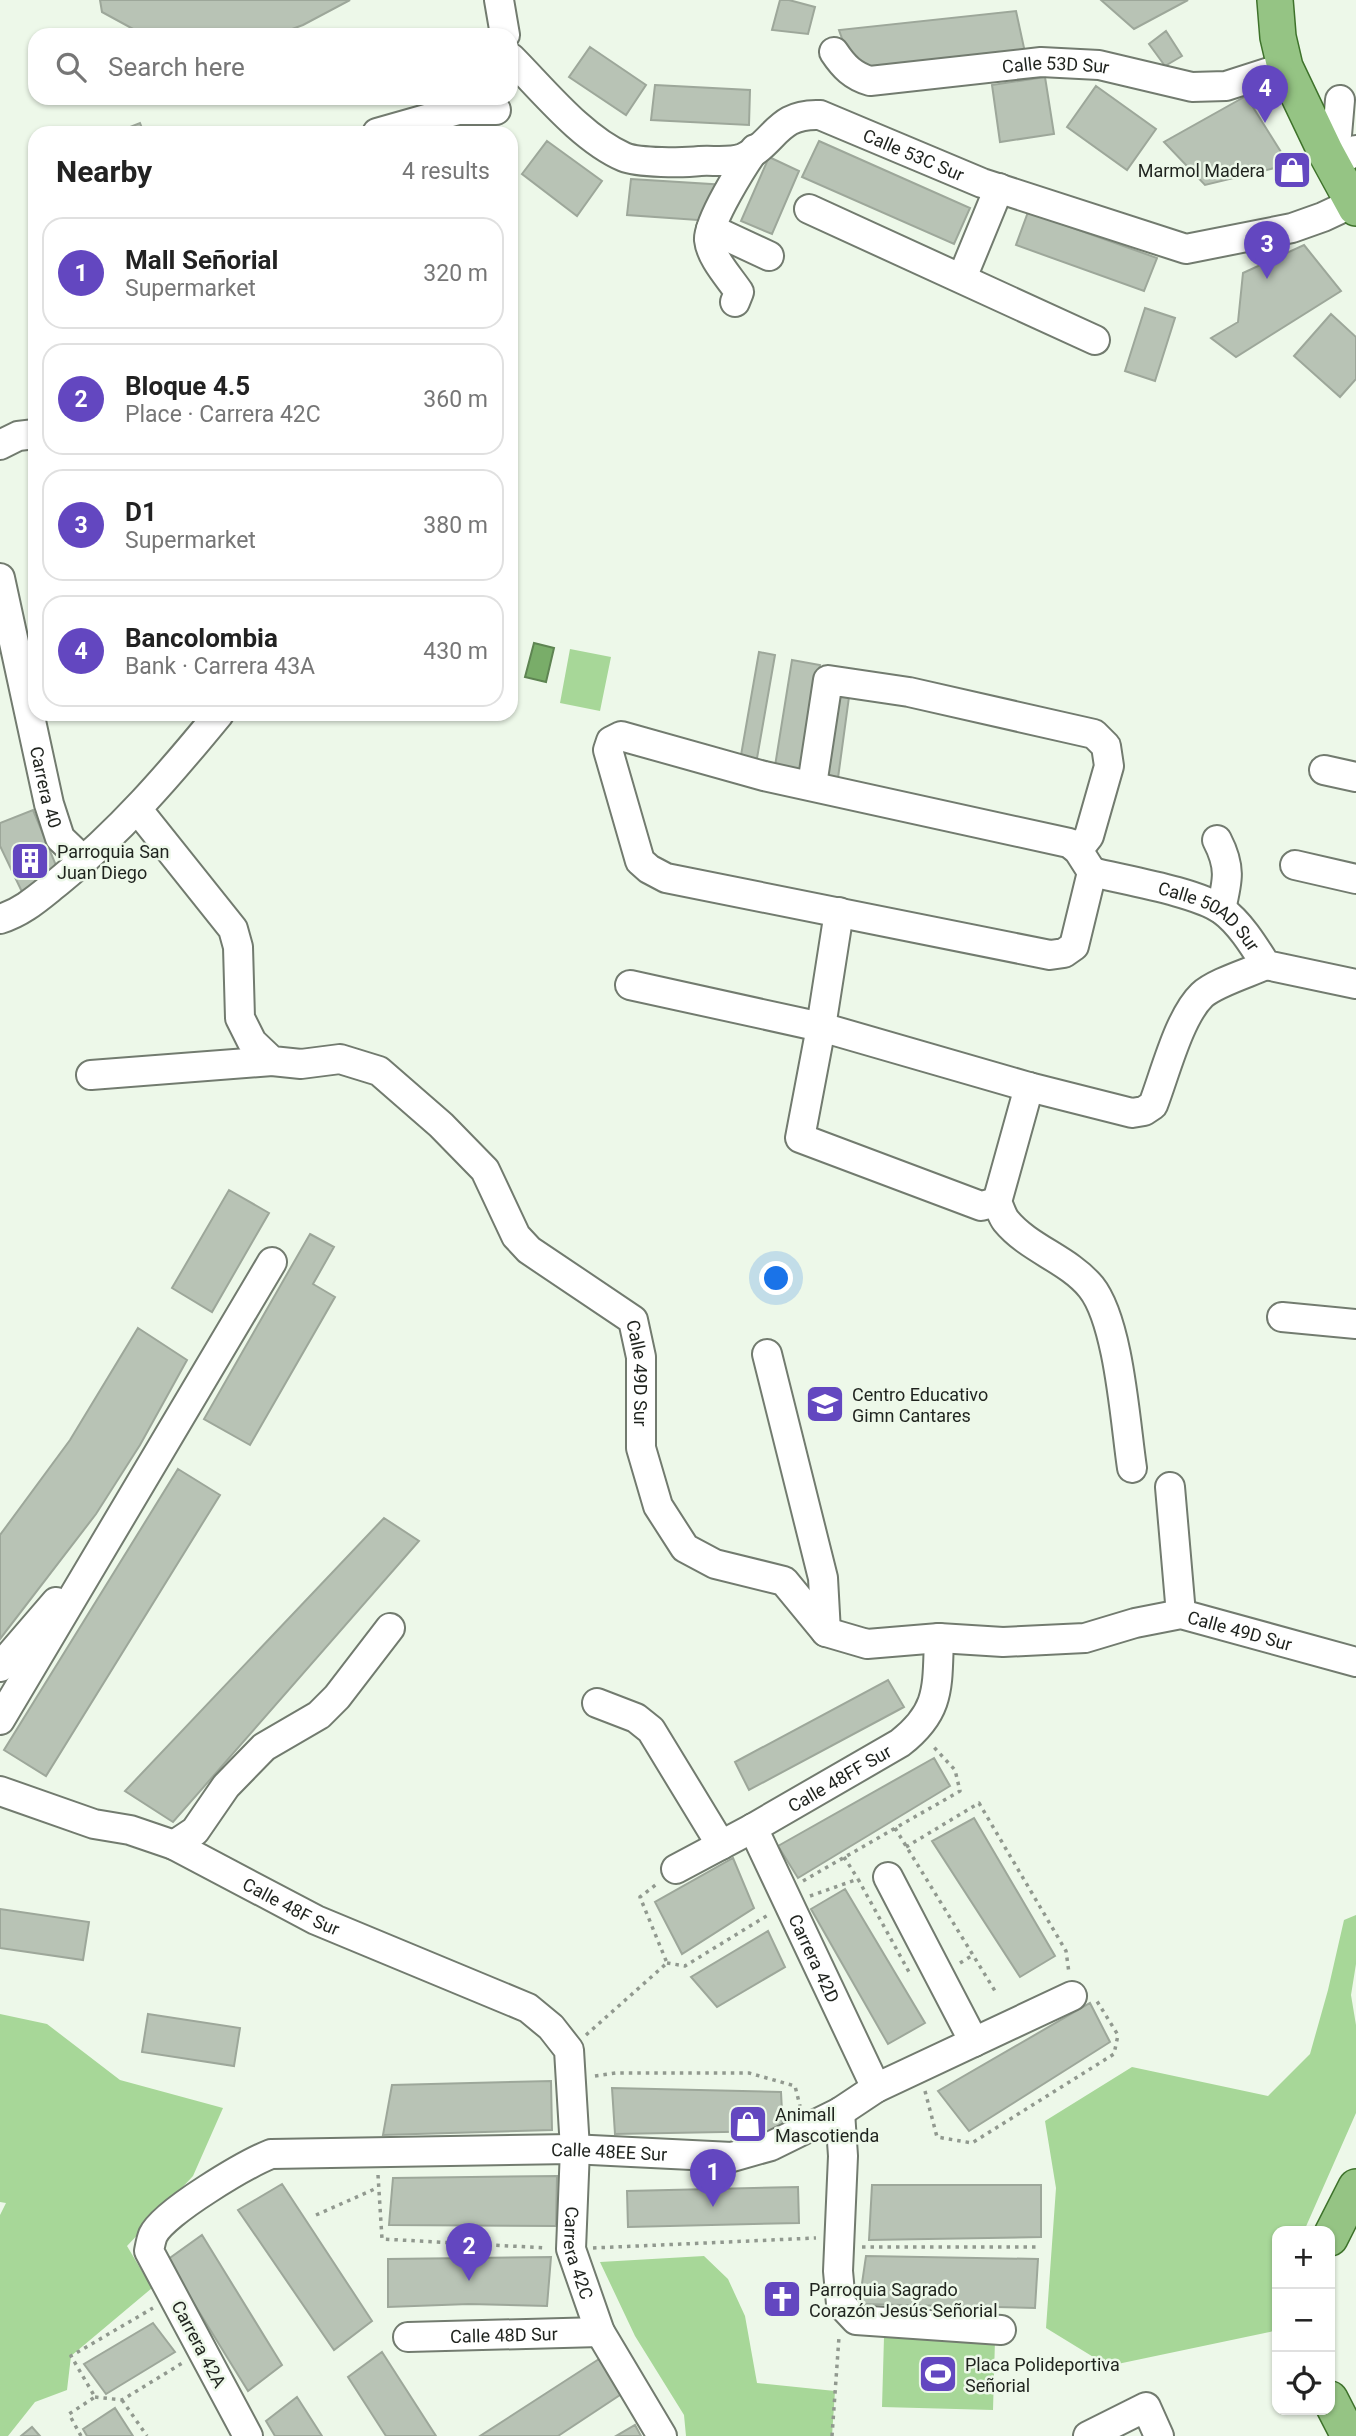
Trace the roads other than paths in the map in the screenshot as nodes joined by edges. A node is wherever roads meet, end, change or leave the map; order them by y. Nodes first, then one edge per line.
1 (499, 0) edge
2 (1275, 0) edge
3 (504, 28) edge
4 (834, 52) dead end
5 (518, 65) edge
6 (1285, 67) junction
7 (1340, 100) dead end
8 (494, 114) edge
9 (402, 126) edge
10 (755, 149) junction
11 (1339, 156) edge
12 (999, 188) junction
13 (1355, 206) edge
14 (809, 209) dead end
15 (711, 229) junction
16 (769, 256) dead end
17 (962, 278) junction
18 (735, 302) dead end
19 (1095, 340) dead end
20 (0, 578) edge
21 (28, 694) edge
22 (34, 721) edge
23 (213, 721) edge
24 (1324, 770) dead end
25 (1356, 777) edge
26 (812, 785) junction
27 (138, 810) junction
28 (1217, 840) dead end
29 (1085, 861) junction
30 (84, 862) junction
31 (1295, 866) dead end
32 (1356, 879) edge
33 (1222, 909) junction
34 (839, 912) junction
35 (9, 916) edge
36 (1266, 965) junction
37 (1356, 984) edge
38 (630, 985) dead end
39 (821, 1027) junction
40 (272, 1060) junction
41 (91, 1076) dead end
42 (1029, 1087) junction
43 (997, 1202) junction
44 (272, 1262) dead end
45 (1282, 1317) dead end
46 (1356, 1324) edge
47 (767, 1354) dead end
48 (1132, 1468) dead end
49 (1170, 1487) dead end
50 (102, 1550) junction
51 (1181, 1614) junction
52 (390, 1628) dead end
53 (827, 1632) junction
54 (939, 1639) junction
55 (1356, 1661) edge
56 (0, 1667) edge
57 (597, 1703) dead end
58 (0, 1720) edge
59 (0, 1791) edge
60 (753, 1828) junction
61 (174, 1845) junction
62 (720, 1845) junction
63 (677, 1869) road end
64 (888, 1877) dead end
65 (1072, 1996) road end
66 (974, 2042) junction
67 (569, 2050) joint
68 (876, 2088) junction
69 (840, 2112) junction
70 (575, 2149) junction
71 (1356, 2187) edge
72 (1339, 2234) edge
73 (149, 2252) joint
74 (1001, 2330) dead end
75 (600, 2332) junction
76 (408, 2337) dead end
77 (1335, 2402) edge
78 (1335, 2409) edge
79 (1356, 2410) edge
80 (248, 2436) edge
81 (662, 2436) edge
82 (1088, 2436) edge
83 (1160, 2436) edge
84 (1349, 2436) edge

1 - 3 street
2 - 6 main road
4 - 6 street, Calle 53D Sur
5 - 10 street, Calle 53C Sur
6 - 11 main road
7 - 11 street
8 - 9 street
10 - 12 street, Calle 53C Sur
10 - 15 street
11 - 13 main road
12 - 13 street, Calle 53C Sur
12 - 17 street
14 - 17 street
15 - 16 street
15 - 18 street
17 - 19 street
20 - 21 street, Carrera 40
22 - 30 street, Carrera 40
23 - 27 street
24 - 25 street
26 - 29 street, Calle 50AD Sur
26 - 29 street
26 - 34 street, Calle 50AD Sur
27 - 30 street
27 - 40 street
28 - 33 street
29 - 33 street, Calle 50AD Sur
29 - 34 street
30 - 35 street
31 - 32 street
33 - 36 street, Calle 50AD Sur
34 - 39 street
36 - 37 street, Calle 50AD Sur
36 - 42 street
38 - 39 street
39 - 42 street
39 - 43 street
40 - 41 street, Calle 49D Sur
40 - 53 street, Calle 49D Sur
42 - 43 street
43 - 48 street
44 - 50 street
45 - 46 street
47 - 53 street
49 - 51 street
50 - 56 street
50 - 58 street
51 - 54 street, Calle 49D Sur
51 - 55 street, Calle 49D Sur
52 - 61 street
53 - 54 street, Calle 49D Sur
54 - 60 street, Calle 48FF Sur
57 - 62 street
59 - 61 street, Calle 48F Sur
60 - 62 street, Calle 48FF Sur
60 - 68 street, Carrera 42D
61 - 67 street, Calle 48F Sur
62 - 63 street, Calle 48FF Sur
64 - 66 street
65 - 66 street, Calle 48EE Sur
66 - 68 street, Calle 48EE Sur
67 - 70 street, Carrera 42C
68 - 69 street, Calle 48EE Sur
69 - 70 street, Calle 48EE Sur
69 - 74 street
70 - 73 street, Calle 48EE Sur
70 - 75 street, Carrera 42C
71 - 72 main road
73 - 80 street, Carrera 42A
75 - 76 street, Calle 48D Sur
75 - 81 street, Carrera 42C
77 - 79 main road
78 - 84 main road
82 - 83 street

